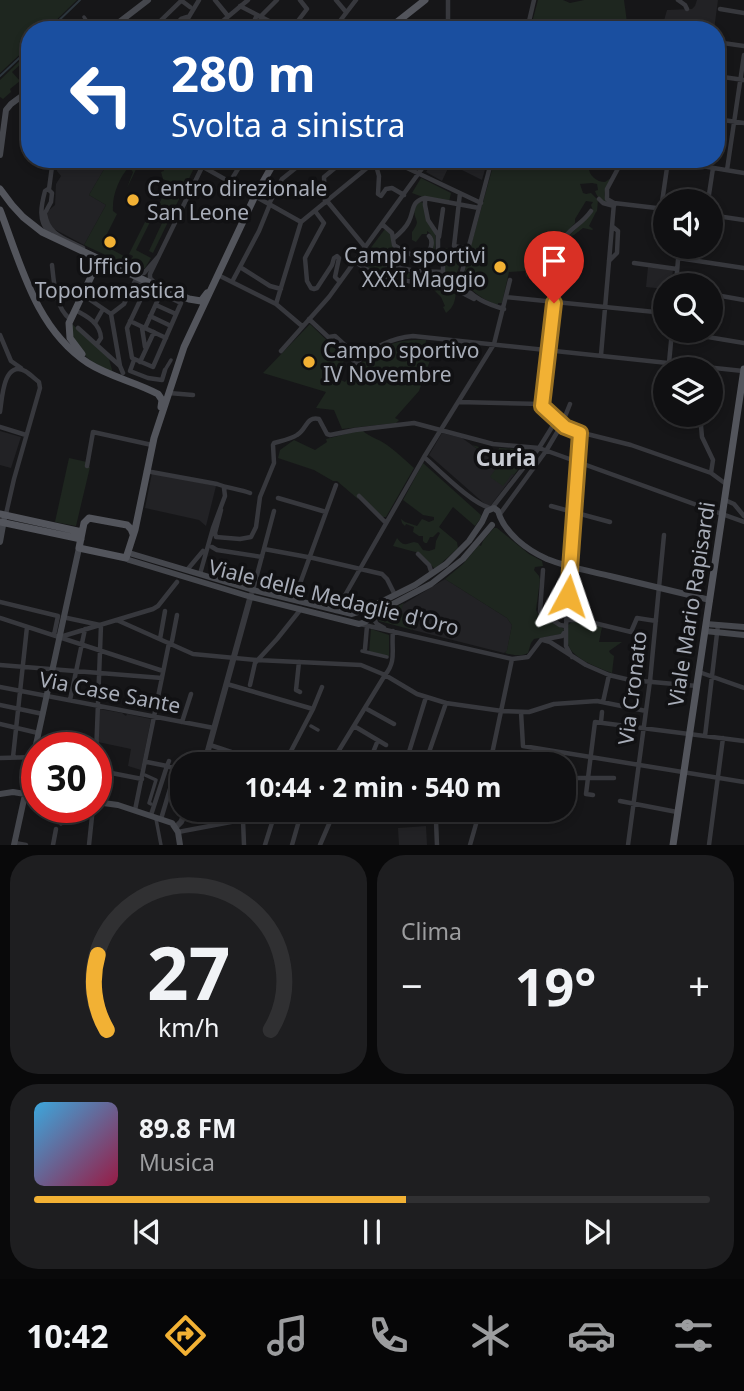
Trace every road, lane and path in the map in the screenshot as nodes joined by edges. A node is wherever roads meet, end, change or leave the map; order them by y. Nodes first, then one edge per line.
1 (148, 0) edge
2 (199, 0) edge
3 (215, 0) edge
4 (248, 0) edge
5 (277, 0) edge
6 (300, 0) edge
7 (336, 0) edge
8 (356, 0) edge
9 (425, 0) edge
10 (534, 0) edge
11 (678, 0) edge
12 (182, 1) edge
13 (447, 1) edge
14 (240, 6) junction
15 (190, 7) dead end
16 (687, 9) dead end
17 (720, 9) dead end
18 (346, 12) junction
19 (744, 13) edge
20 (228, 16) junction
21 (259, 16) junction
22 (84, 17) dead end
23 (188, 17) junction
24 (87, 21) edge
25 (121, 21) edge
26 (161, 21) edge
27 (179, 21) edge
28 (186, 21) edge
29 (223, 21) edge
30 (254, 21) edge
31 (267, 21) edge
32 (298, 21) edge
33 (340, 21) edge
34 (398, 21) edge
35 (448, 21) edge
36 (529, 21) edge
37 (725, 43) edge
38 (744, 46) edge
39 (744, 55) edge
40 (742, 80) edge
41 (21, 97) edge
42 (725, 120) edge
43 (734, 121) junction
44 (744, 123) edge
45 (1, 136) edge
46 (0, 155) edge
47 (52, 168) edge
48 (201, 168) edge
49 (206, 168) edge
50 (238, 168) edge
51 (271, 168) edge
52 (296, 168) edge
53 (335, 168) edge
54 (367, 168) edge
55 (377, 168) edge
56 (407, 168) edge
57 (423, 168) edge
58 (490, 168) edge
59 (618, 168) edge
60 (667, 168) edge
61 (713, 168) joint
62 (727, 170) junction
63 (744, 173) edge
64 (419, 174) junction
65 (230, 182) junction
66 (0, 189) edge
67 (49, 189) junction
68 (665, 189) edge
69 (710, 189) edge
70 (460, 193) junction
71 (404, 195) junction
72 (255, 196) junction
73 (425, 198) junction
74 (599, 199) dead end
75 (326, 202) junction
76 (269, 204) junction
77 (614, 204) junction
78 (459, 205) junction
79 (480, 206) junction
80 (653, 208) edge
81 (443, 209) dead end
82 (0, 210) edge
83 (315, 211) junction
84 (591, 211) dead end
85 (723, 217) edge
86 (744, 220) edge
87 (301, 222) junction
88 (382, 224) junction
89 (429, 236) dead end
90 (439, 238) junction
91 (55, 239) junction
92 (393, 239) junction
93 (365, 247) junction
94 (468, 248) junction
95 (406, 253) junction
96 (158, 257) junction
97 (678, 259) edge
98 (685, 259) edge
99 (99, 260) junction
100 (355, 262) junction
101 (634, 263) dead end
102 (52, 265) dead end
103 (240, 267) junction
104 (744, 268) edge
105 (677, 269) junction
106 (677, 273) edge
107 (217, 275) junction
108 (138, 277) junction
109 (510, 280) dead end
110 (232, 282) junction
111 (340, 282) junction
112 (462, 283) junction
113 (443, 285) junction
114 (146, 286) junction
115 (212, 286) junction
116 (281, 289) junction
117 (161, 290) junction
118 (82, 294) junction
119 (723, 296) edge
120 (506, 297) junction
121 (189, 299) junction
122 (744, 300) edge
123 (487, 303) junction
124 (554, 303) junction
125 (276, 304) junction
126 (156, 305) junction
127 (605, 308) junction
128 (103, 309) junction
129 (503, 309) junction
130 (74, 310) junction
131 (653, 312) edge
132 (111, 314) junction
133 (176, 314) junction
134 (150, 316) junction
135 (197, 317) junction
136 (70, 318) junction
137 (130, 321) junction
138 (311, 321) junction
139 (95, 323) junction
140 (171, 326) junction
141 (302, 326) junction
142 (78, 328) dead end
143 (143, 328) junction
144 (154, 332) junction
145 (0, 335) edge
146 (166, 338) junction
147 (723, 340) edge
148 (744, 343) edge
149 (97, 344) junction
150 (494, 344) junction
151 (146, 349) junction
152 (548, 350) junction
153 (281, 351) dead end
154 (601, 356) junction
155 (171, 360) dead end
156 (11, 361) junction
157 (137, 361) junction
158 (653, 361) edge
159 (120, 366) junction
160 (24, 370) junction
161 (101, 370) junction
162 (165, 370) joint
163 (723, 371) edge
164 (174, 372) junction
165 (123, 373) dead end
166 (744, 374) edge
167 (6, 379) junction
168 (141, 387) junction
169 (168, 393) junction
170 (193, 395) dead end
171 (457, 402) junction
172 (542, 404) junction
173 (570, 404) dead end
174 (161, 411) junction
175 (0, 412) edge
176 (557, 419) junction
177 (562, 424) junction
178 (0, 427) edge
179 (701, 427) edge
180 (441, 429) junction
181 (580, 433) junction
182 (26, 435) junction
183 (152, 444) junction
184 (539, 448) junction
185 (546, 451) junction
186 (424, 457) junction
187 (578, 462) junction
188 (87, 466) dead end
189 (146, 471) junction
190 (711, 473) junction
191 (727, 484) junction
192 (336, 485) dead end
193 (224, 488) junction
194 (250, 493) dead end
195 (359, 496) dead end
196 (278, 498) dead end
197 (474, 500) junction
198 (725, 500) junction
199 (551, 506) dead end
200 (491, 508) junction
201 (221, 510) junction
202 (274, 511) dead end
203 (326, 512) junction
204 (574, 512) junction
205 (499, 515) junction
206 (723, 515) junction
207 (485, 517) junction
208 (2, 518) edge
209 (136, 518) junction
210 (743, 518) edge
211 (610, 522) dead end
212 (386, 523) junction
213 (127, 525) junction
214 (493, 525) junction
215 (509, 531) junction
216 (78, 534) junction
217 (133, 534) junction
218 (664, 535) dead end
219 (0, 542) edge
220 (212, 547) dead end
221 (264, 549) junction
222 (79, 551) junction
223 (203, 551) dead end
224 (418, 554) dead end
225 (131, 557) junction
226 (262, 557) junction
227 (309, 559) junction
228 (571, 566) junction
229 (360, 569) junction
230 (543, 570) dead end
231 (194, 574) junction
232 (432, 575) junction
233 (177, 582) dead end
234 (660, 588) junction
235 (252, 593) junction
236 (395, 595) junction
237 (343, 598) junction
238 (294, 600) junction
239 (710, 600) junction
240 (0, 602) edge
241 (321, 607) junction
242 (301, 609) junction
243 (365, 610) junction
244 (165, 611) dead end
245 (336, 611) junction
246 (378, 612) junction
247 (177, 615) dead end
248 (0, 618) edge
249 (67, 618) dead end
250 (119, 621) junction
251 (656, 621) junction
252 (359, 624) junction
253 (101, 625) junction
254 (162, 626) junction
255 (368, 626) junction
256 (566, 626) junction
257 (27, 627) junction
258 (706, 627) junction
259 (744, 627) edge
260 (85, 629) junction
261 (718, 629) junction
262 (174, 630) junction
263 (390, 630) junction
264 (744, 635) edge
265 (57, 636) junction
266 (160, 639) junction
267 (543, 640) junction
268 (565, 641) junction
269 (170, 642) junction
270 (82, 645) junction
271 (559, 646) junction
272 (100, 650) junction
273 (363, 650) joint
274 (387, 657) dead end
275 (572, 657) junction
276 (234, 659) junction
277 (512, 659) junction
278 (257, 660) junction
279 (299, 662) junction
280 (0, 665) edge
281 (23, 667) junction
282 (52, 670) junction
283 (163, 671) junction
284 (76, 672) junction
285 (699, 672) junction
286 (100, 673) junction
287 (384, 675) junction
288 (609, 675) junction
289 (712, 677) junction
290 (162, 678) junction
291 (650, 681) junction
292 (227, 684) junction
293 (250, 685) dead end
294 (697, 686) junction
295 (322, 687) dead end
296 (0, 688) edge
297 (744, 688) edge
298 (215, 689) dead end
299 (20, 691) junction
300 (225, 692) junction
301 (300, 692) dead end
302 (191, 694) dead end
303 (47, 695) junction
304 (426, 697) junction
305 (70, 700) junction
306 (603, 702) junction
307 (446, 703) junction
308 (0, 705) edge
309 (98, 705) junction
310 (365, 708) junction
311 (18, 709) junction
312 (313, 709) junction
313 (502, 711) junction
314 (646, 711) junction
315 (521, 712) junction
316 (602, 712) dead end
317 (43, 714) junction
318 (154, 716) junction
319 (182, 722) junction
320 (598, 722) junction
321 (0, 724) edge
322 (394, 724) dead end
323 (311, 726) dead end
324 (354, 726) junction
325 (16, 728) junction
326 (215, 728) junction
327 (644, 728) junction
328 (318, 730) dead end
329 (34, 732) edge
330 (38, 732) edge
331 (97, 732) edge
332 (690, 734) junction
333 (705, 736) junction
334 (723, 738) junction
335 (378, 740) junction
336 (744, 741) edge
337 (210, 744) junction
338 (386, 745) dead end
339 (291, 751) dead end
340 (208, 752) edge
341 (233, 752) edge
342 (338, 752) edge
343 (373, 752) edge
344 (409, 752) edge
345 (429, 752) edge
346 (494, 752) edge
347 (13, 757) junction
348 (21, 757) edge
349 (0, 758) edge
350 (591, 758) junction
351 (147, 762) dead end
352 (168, 764) joint
353 (639, 765) junction
354 (112, 772) edge
355 (684, 773) junction
356 (143, 777) junction
357 (578, 778) dead end
358 (588, 778) junction
359 (614, 778) dead end
360 (718, 778) junction
361 (159, 781) junction
362 (744, 782) edge
363 (170, 788) edge
364 (21, 793) edge
365 (0, 794) edge
366 (593, 795) dead end
367 (620, 802) dead end
368 (112, 804) edge
369 (151, 804) dead end
370 (634, 804) junction
371 (135, 810) junction
372 (678, 812) junction
373 (21, 816) edge
374 (156, 817) junction
375 (181, 822) edge
376 (228, 822) edge
377 (243, 822) edge
378 (272, 822) edge
379 (299, 822) edge
380 (330, 822) edge
381 (436, 822) edge
382 (476, 822) edge
383 (60, 823) edge
384 (91, 823) edge
385 (59, 826) joint
386 (177, 829) junction
387 (15, 844) edge
388 (26, 845) edge
389 (53, 845) edge
390 (89, 845) edge
391 (161, 845) edge
392 (180, 845) edge
393 (244, 845) edge
394 (265, 845) edge
395 (292, 845) edge
396 (320, 845) edge
397 (437, 845) edge
398 (470, 845) edge
399 (628, 845) edge
400 (673, 845) edge
401 (709, 845) edge

1 - 25 main road
2 - 23 street
3 - 20 street
4 - 14 street
5 - 21 street
6 - 32 street
7 - 18 street
8 - 18 street
9 - 34 main road
10 - 36 street
11 - 16 street
12 - 15 street
12 - 26 street
13 - 35 street
14 - 20 street
14 - 21 street
17 - 19 street
18 - 33 street
20 - 29 street
21 - 30 street
21 - 31 street
22 - 24 street
23 - 27 street
23 - 28 street
37 - 38 street
39 - 40 street
40 - 43 street
41 - 45 main road
42 - 43 street
43 - 44 street
43 - 62 street
45 - 46 main road
47 - 67 street
48 - 96 street
49 - 65 street
50 - 65 street
51 - 72 main road
52 - 76 street
53 - 75 street
54 - 75 street
55 - 71 street
56 - 64 street
57 - 64 street
58 - 79 street
59 - 77 street
60 - 68 street
61 - 62 street
61 - 69 street
62 - 63 street
64 - 70 street
64 - 71 street
65 - 72 street
66 - 91 main road
67 - 91 street
67 - 108 street
70 - 78 street
70 - 79 street
71 - 88 street
72 - 76 street
72 - 107 main road
73 - 78 street
73 - 90 street
73 - 92 street
74 - 77 street
75 - 83 street
75 - 93 street
76 - 87 street
76 - 103 street
77 - 80 street
77 - 127 street
78 - 79 street
78 - 94 street
79 - 94 street
81 - 90 street
82 - 161 main road
83 - 87 street
83 - 111 street
84 - 124 street
85 - 86 street
87 - 116 street
88 - 92 street
88 - 93 street
89 - 95 street
90 - 95 street
91 - 99 main road
92 - 95 street
93 - 100 street
94 - 112 street
96 - 108 street
96 - 117 street
97 - 105 street
98 - 104 street
99 - 108 main road
99 - 118 main road
100 - 111 street
100 - 113 street
101 - 105 street
102 - 136 street
103 - 110 street
103 - 116 street
105 - 106 street
107 - 110 street
107 - 115 main road
108 - 114 street
108 - 117 main road
108 - 132 street
109 - 120 street
110 - 125 street
111 - 138 street
112 - 113 street
112 - 123 street
113 - 123 street
114 - 117 street
114 - 137 street
115 - 121 main road
115 - 135 main road
116 - 125 street
117 - 121 main road
117 - 126 street
117 - 133 street
118 - 128 street
118 - 130 main road
119 - 122 street
120 - 124 street
120 - 129 street
121 - 135 main road
123 - 129 street
124 - 127 street
124 - 152 street
125 - 141 street
126 - 133 street
126 - 134 street
127 - 131 street
127 - 154 street
128 - 132 street
128 - 139 street
129 - 150 street
130 - 136 main road
130 - 139 street
132 - 159 street
133 - 140 street
134 - 140 street
134 - 143 street
135 - 164 main road
136 - 161 main road
137 - 143 street
137 - 157 street
138 - 141 street
138 - 150 street
139 - 149 street
140 - 146 street
141 - 153 street
142 - 149 street
143 - 144 street
143 - 151 street
144 - 146 street
144 - 151 street
145 - 156 street
146 - 157 street
147 - 148 street
149 - 159 street
150 - 152 street
150 - 171 street
151 - 157 street
152 - 154 street
152 - 172 street
154 - 158 street
155 - 162 street
156 - 160 street
156 - 167 street
157 - 162 street
159 - 165 street
160 - 167 street
160 - 182 street
161 - 168 main road
163 - 166 street
164 - 168 main road
164 - 169 main road
166 - 191 main road, Viale Mario Rapisardi
167 - 175 street
168 - 174 main road
169 - 170 street
169 - 174 main road
171 - 172 street
171 - 180 street
172 - 176 street
173 - 177 street
174 - 183 main road
176 - 177 street
176 - 184 street
177 - 181 street
177 - 185 street
178 - 182 street
179 - 190 street
180 - 184 street
180 - 186 street
180 - 201 street
181 - 187 street
181 - 190 street
182 - 208 street
183 - 188 street
183 - 189 main road
184 - 185 street
184 - 200 street
185 - 187 street
185 - 205 street
186 - 197 street
186 - 212 street
187 - 204 street
187 - 206 street
189 - 193 street
189 - 209 main road
190 - 191 street
191 - 198 main road, Viale Mario Rapisardi
192 - 203 street
193 - 194 street
193 - 201 street
195 - 212 street
196 - 203 street
197 - 200 street
197 - 207 street
198 - 206 main road, Viale Mario Rapisardi
198 - 210 street
199 - 204 street
200 - 205 main road
200 - 207 main road
201 - 231 street
202 - 221 street
203 - 227 street
204 - 211 street
204 - 228 street
205 - 214 main road
205 - 215 main road
206 - 210 street
206 - 239 main road, Viale Mario Rapisardi
207 - 214 main road
207 - 232 main road
208 - 216 main road
208 - 219 main road
209 - 213 main road
209 - 217 main road
212 - 229 street
213 - 216 main road
213 - 217 main road
214 - 215 main road
214 - 246 main road
215 - 228 main road
216 - 222 main road
217 - 225 main road
218 - 234 street, Via Cronato
220 - 226 street
221 - 226 street
221 - 227 street
222 - 225 main road
222 - 265 main road
223 - 231 street
224 - 232 street
225 - 231 main road, Viale delle Medaglie d'Oro
225 - 231 main road, Viale delle Medaglie d'Oro
226 - 235 street
227 - 229 street
227 - 238 street
228 - 234 main road
228 - 256 street
229 - 236 street
229 - 237 street
230 - 256 street
231 - 235 main road, Viale delle Medaglie d'Oro
232 - 236 main road
233 - 250 street
234 - 239 main road
234 - 251 street, Via Cronato
235 - 238 main road, Viale delle Medaglie d'Oro
235 - 242 main road, Viale delle Medaglie d'Oro
235 - 276 street
236 - 243 main road
237 - 241 street
237 - 245 street
238 - 241 main road, Viale delle Medaglie d'Oro
239 - 258 main road, Viale Mario Rapisardi
240 - 265 street
241 - 245 main road, Viale delle Medaglie d'Oro
242 - 252 main road, Viale delle Medaglie d'Oro
242 - 278 street
243 - 245 main road, Viale delle Medaglie d'Oro
243 - 252 main road
244 - 254 street
246 - 252 main road
246 - 263 street
247 - 262 street
248 - 257 street
249 - 253 street
250 - 253 street
250 - 266 street
251 - 256 street
251 - 291 street, Via Cronato
252 - 255 street, Viale delle Medaglie d'Oro
253 - 260 street
253 - 272 street
254 - 262 street
254 - 266 street
255 - 263 street, Viale delle Medaglie d'Oro
255 - 273 street
256 - 267 street
256 - 268 street
257 - 265 street
257 - 281 street
258 - 261 main road
258 - 285 main road, Viale Mario Rapisardi
259 - 261 main road
260 - 265 street
260 - 270 street
261 - 264 main road
261 - 289 street
262 - 269 street
263 - 277 street, Viale delle Medaglie d'Oro
263 - 287 street
265 - 270 street
265 - 282 main road
266 - 269 street
267 - 271 street
267 - 277 street, Viale delle Medaglie d'Oro
268 - 271 street
268 - 275 street
269 - 276 street
269 - 283 street
270 - 272 street
270 - 284 street
271 - 275 street
272 - 283 street
272 - 286 street
273 - 274 street
275 - 288 street
276 - 278 street
276 - 292 street
277 - 313 street
278 - 279 street
278 - 293 street
279 - 287 street
279 - 301 street
280 - 281 street
281 - 282 street
281 - 299 street
282 - 284 street
282 - 303 main road
283 - 290 street
284 - 286 street
284 - 305 street
285 - 289 street
285 - 294 main road, Viale Mario Rapisardi
286 - 290 street
286 - 309 street
287 - 304 street
287 - 310 street
288 - 291 street
288 - 306 street
289 - 297 street
289 - 333 street
290 - 318 street
291 - 294 street
291 - 314 street, Via Cronato
292 - 300 street
292 - 312 street
294 - 332 main road, Viale Mario Rapisardi
295 - 312 street
296 - 299 street, Via Case Sante
298 - 300 street
299 - 303 street, Via Case Sante
299 - 311 street
300 - 326 street
302 - 319 street
303 - 305 street, Via Case Sante
303 - 317 main road
304 - 307 street
304 - 344 street
305 - 309 street, Via Case Sante
306 - 314 street
306 - 315 street
307 - 313 street
307 - 345 street
308 - 311 street
309 - 318 street, Via Case Sante
309 - 331 street
310 - 322 street
310 - 324 street
311 - 317 street
311 - 325 street
312 - 339 street
313 - 315 street
313 - 346 street
314 - 327 street, Via Cronato
315 - 350 street
316 - 320 street
317 - 330 main road
318 - 319 street, Via Case Sante
318 - 356 street
319 - 326 street, Via Case Sante
320 - 327 street
320 - 350 street
321 - 325 street
323 - 328 street
324 - 335 street
324 - 342 street
325 - 329 street
325 - 347 street
326 - 337 street
327 - 332 street
327 - 353 street, Via Cronato
332 - 333 street
332 - 355 main road, Viale Mario Rapisardi
333 - 334 street
334 - 336 street
334 - 360 street
335 - 338 street
335 - 343 street
337 - 340 street
337 - 341 street
347 - 348 street
347 - 349 street
350 - 353 street
350 - 358 street
351 - 352 street
352 - 361 street
353 - 355 street
353 - 370 street, Via Cronato
354 - 356 street
355 - 360 street
355 - 372 main road, Viale Mario Rapisardi
356 - 361 street
356 - 371 street
357 - 358 street
358 - 359 street
358 - 366 street
360 - 362 street
360 - 401 street
361 - 369 street
361 - 374 street
363 - 374 street
364 - 365 main road
367 - 370 street
368 - 371 main road
370 - 372 street
370 - 399 street, Via Cronato
371 - 374 main road
372 - 400 main road, Viale Mario Rapisardi
373 - 387 main road
374 - 386 main road
374 - 391 street
375 - 386 street
376 - 386 street
377 - 393 street
378 - 394 street
379 - 395 street
380 - 396 street
381 - 397 street
382 - 398 street
383 - 385 street
384 - 390 street
385 - 389 street
386 - 392 main road
387 - 388 street

